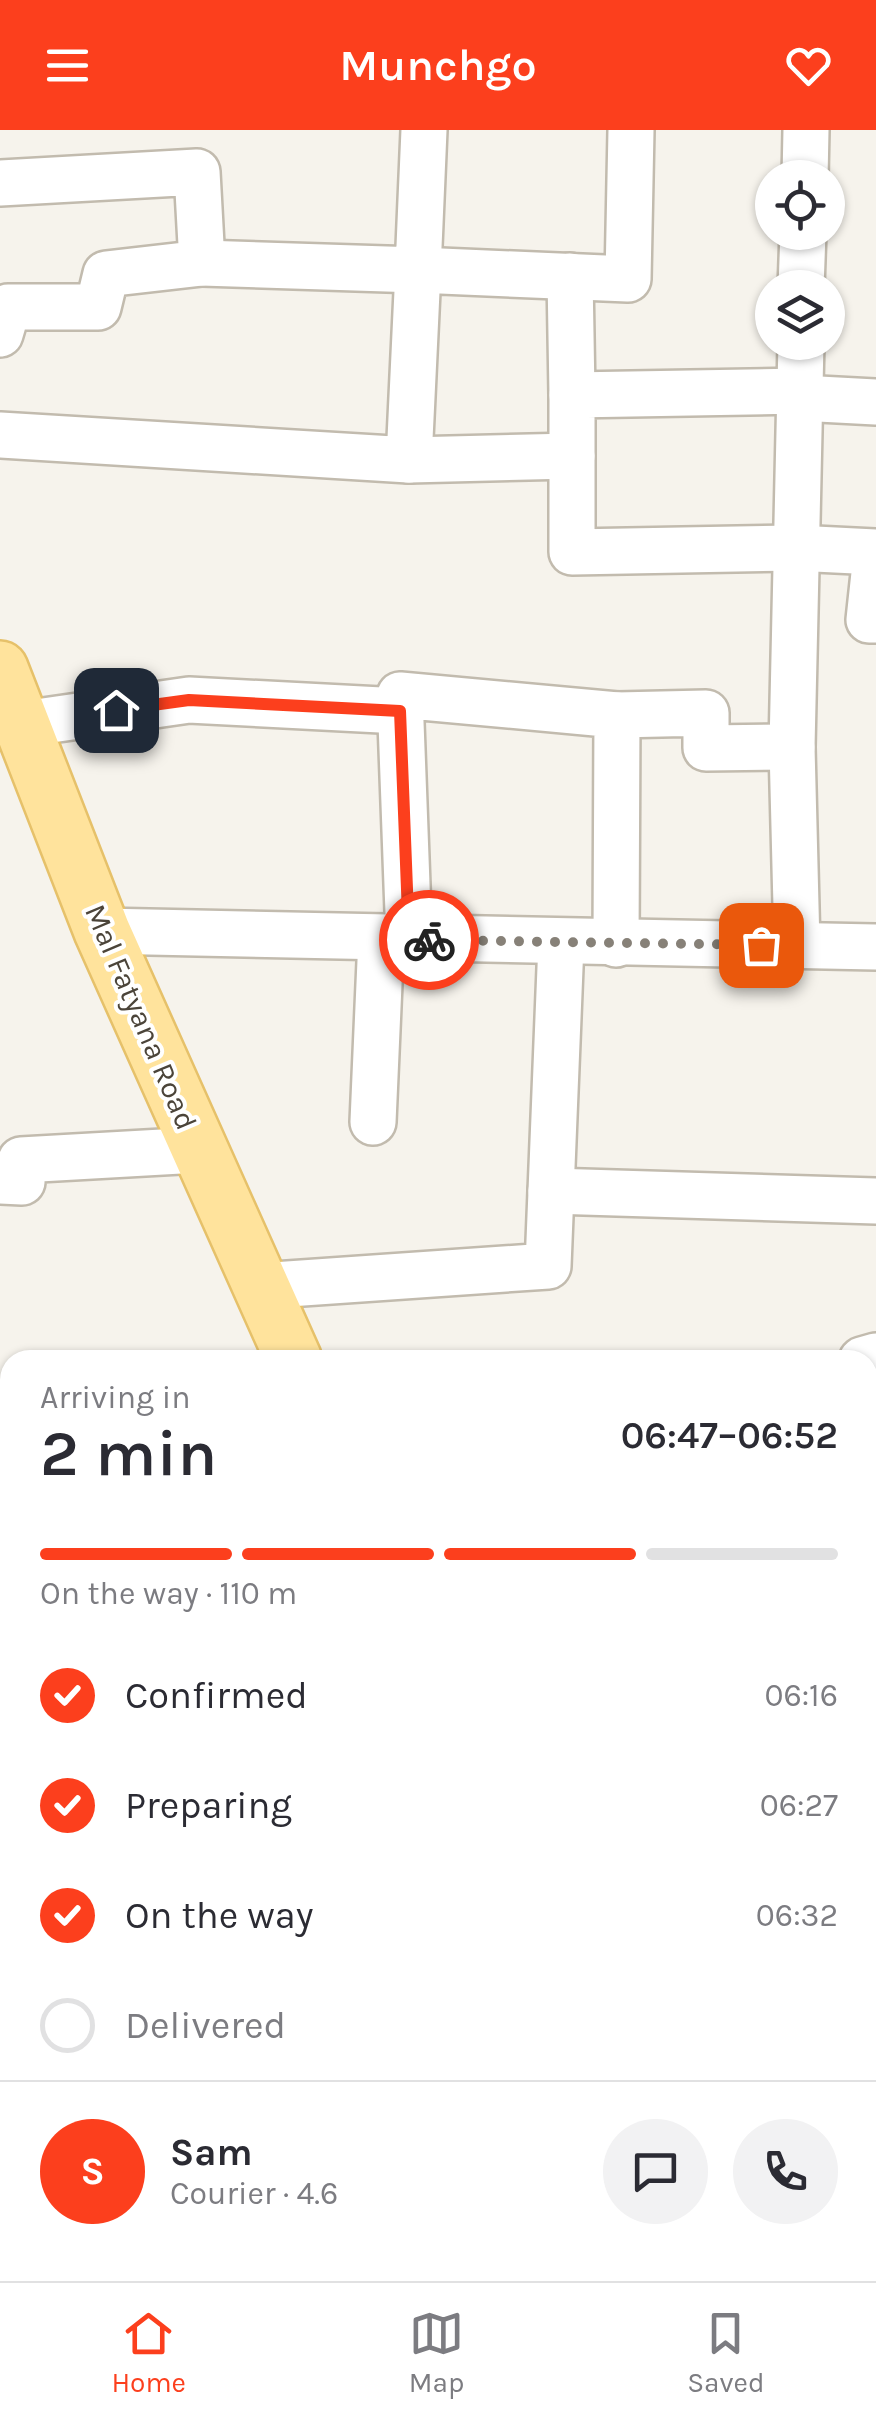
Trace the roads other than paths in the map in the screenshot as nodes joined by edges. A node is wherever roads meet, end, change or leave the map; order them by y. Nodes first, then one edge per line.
1 (424, 130) edge
2 (631, 130) edge
3 (806, 130) edge
4 (805, 160) edge
5 (0, 183) edge
6 (202, 264) junction
7 (418, 270) junction
8 (570, 276) junction
9 (0, 334) edge
10 (801, 360) edge
11 (572, 395) junction
12 (800, 395) junction
13 (876, 402) edge
14 (0, 435) edge
15 (572, 456) junction
16 (408, 460) junction
17 (796, 548) junction
18 (876, 554) edge
19 (876, 620) edge
20 (0, 669) edge
21 (400, 711) junction
22 (617, 715) junction
23 (23, 724) junction
24 (792, 747) junction
25 (102, 931) junction
26 (395, 939) junction
27 (562, 943) junction
28 (616, 944) junction
29 (797, 946) junction
30 (876, 946) edge
31 (373, 1122) dead end
32 (198, 1150) junction
33 (0, 1181) edge
34 (552, 1191) junction
35 (876, 1201) edge
36 (259, 1286) junction
37 (289, 1350) edge

1 - 7 street
2 - 8 street
3 - 4 street
5 - 6 street
6 - 7 street
6 - 9 street
7 - 8 street
7 - 16 street
8 - 11 street
10 - 12 street
11 - 12 street
11 - 15 street
12 - 13 street
12 - 17 street
14 - 16 street
15 - 16 street
15 - 17 street
17 - 18 street
17 - 24 street
18 - 19 street
20 - 23 main road, Mal Fatyana Road
21 - 22 street
21 - 23 street
21 - 26 street
22 - 24 street
22 - 28 street
23 - 25 main road, Mal Fatyana Road
24 - 29 street
25 - 26 street
25 - 32 main road, Mal Fatyana Road
26 - 27 street
26 - 31 street
27 - 28 street
27 - 34 street
28 - 29 street
29 - 30 street
32 - 33 street
32 - 36 main road, Mal Fatyana Road
34 - 35 street
34 - 36 street
36 - 37 main road, Mal Fatyana Road

